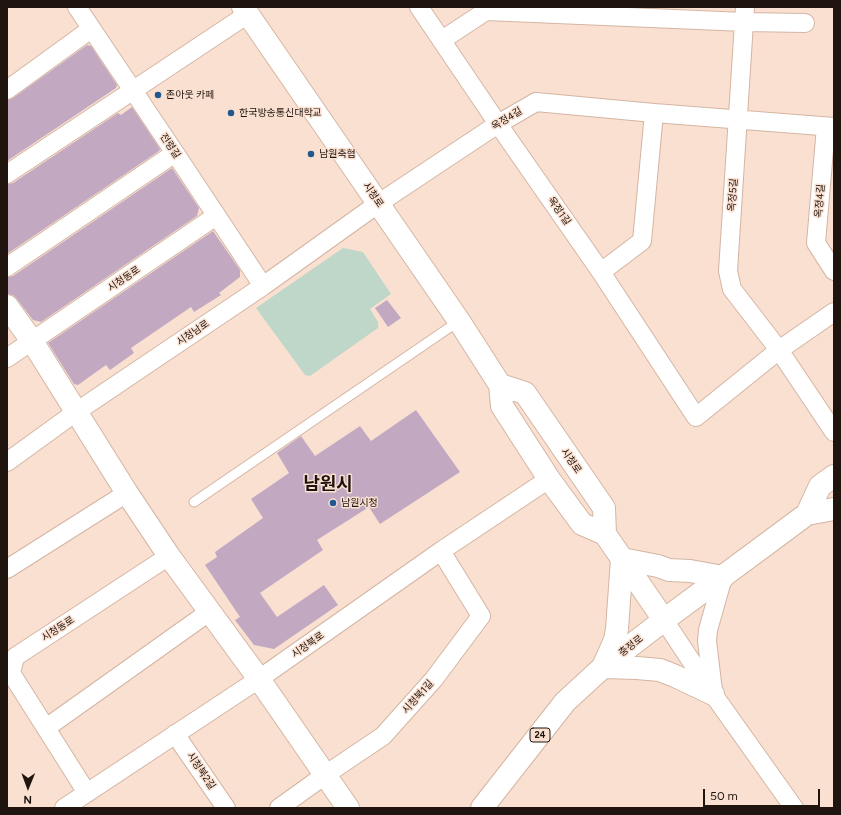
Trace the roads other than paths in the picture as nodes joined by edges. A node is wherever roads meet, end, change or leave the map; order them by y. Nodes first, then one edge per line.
1 (77, 7) edge
2 (419, 7) edge
3 (245, 10) edge
4 (745, 15) edge
5 (805, 23) dead end
6 (92, 29) junction
7 (442, 40) junction
8 (7, 90) edge
9 (132, 90) junction
10 (654, 113) junction
11 (738, 120) junction
12 (498, 124) junction
13 (830, 127) edge
14 (175, 153) junction
15 (7, 174) edge
16 (379, 203) junction
17 (216, 216) junction
18 (7, 267) edge
19 (834, 271) edge
20 (601, 272) junction
21 (263, 286) junction
22 (7, 306) edge
23 (834, 312) edge
24 (459, 321) junction
25 (32, 342) junction
26 (779, 350) junction
27 (7, 358) edge
28 (500, 385) junction
29 (76, 412) junction
30 (834, 432) edge
31 (7, 462) edge
32 (834, 476) edge
33 (549, 479) junction
34 (127, 493) junction
35 (194, 502) dead end
36 (834, 510) edge
37 (808, 514) junction
38 (605, 534) junction
39 (441, 551) junction
40 (169, 556) junction
41 (622, 559) junction
42 (7, 569) edge
43 (723, 578) junction
44 (210, 612) junction
45 (664, 620) junction
46 (603, 668) junction
47 (259, 679) junction
48 (713, 694) junction
49 (46, 728) junction
50 (175, 734) junction
51 (325, 775) junction
52 (87, 793) junction
53 (64, 808) edge
54 (226, 808) edge
55 (279, 808) edge
56 (348, 808) edge
57 (482, 808) edge
58 (794, 808) edge

1 - 6 street, 전령길
2 - 7 street, 옥정1길
3 - 9 street
3 - 16 street, 시청로
4 - 5 street
4 - 7 street
4 - 11 street, 옥정5길
6 - 8 street
6 - 9 street, 전령길
7 - 12 street, 옥정1길
9 - 14 street, 전령길
9 - 15 street
10 - 11 street, 옥정4길
10 - 12 street, 옥정4길
10 - 20 street
11 - 13 street, 옥정4길
11 - 26 street, 옥정5길
12 - 16 street, 옥정4길
12 - 20 street, 옥정1길
13 - 19 street, 옥정4길
14 - 17 street, 전령길
14 - 18 street
16 - 21 street, 시청남로
16 - 24 street, 시청로
17 - 21 street, 전령길
17 - 25 street, 시청동로
20 - 26 street, 옥정1길
21 - 29 street, 시청남로
22 - 25 street
23 - 26 street
24 - 28 street, 시청로
24 - 35 lane
25 - 27 street, 시청동로
25 - 29 street
26 - 30 street, 옥정5길
28 - 33 street, 시청로
28 - 38 street, 시청로
29 - 31 street, 시청남로
29 - 34 street
32 - 37 street, 충정로 / 24
33 - 38 street, 시청로
33 - 39 street, 시청북로
34 - 40 street
34 - 42 street
36 - 37 street, 충정로 / 24
37 - 43 street, 충정로 / 24
38 - 41 street
39 - 47 street, 시청북로
39 - 51 street, 시청북1길
40 - 44 street
40 - 49 street, 시청동로
41 - 43 street
41 - 45 street
41 - 46 street
43 - 45 street, 충정로 / 24
43 - 48 street
44 - 47 street
44 - 49 street
45 - 46 street, 충정로 / 24
45 - 48 street
46 - 48 street
46 - 57 street, 충정로 / 24
47 - 50 street, 시청북로
47 - 51 street
48 - 58 street
49 - 52 street, 시청동로
50 - 52 street, 시청북로
50 - 54 street, 시청북2길
51 - 55 street, 시청북1길
51 - 56 street
52 - 53 street, 시청북로

